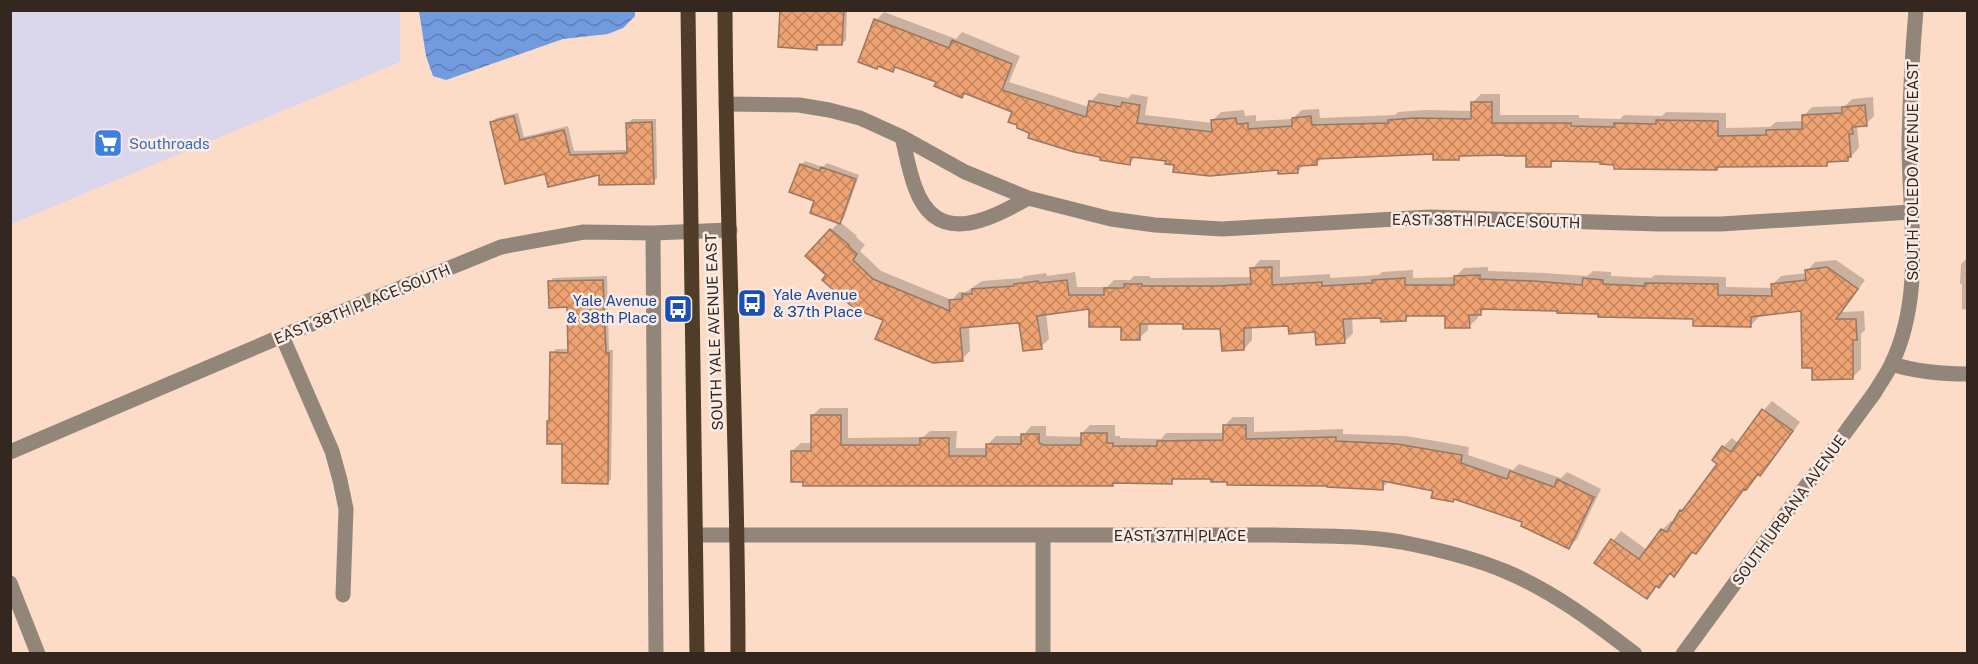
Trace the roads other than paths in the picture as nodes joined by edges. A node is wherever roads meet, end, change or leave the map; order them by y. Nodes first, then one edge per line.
1 (688, 10) edge
2 (725, 10) edge
3 (1916, 10) edge
4 (726, 104) junction
5 (902, 137) junction
6 (1028, 198) junction
7 (1911, 212) junction
8 (730, 230) junction
9 (690, 232) junction
10 (653, 233) junction
11 (282, 336) junction
12 (1892, 364) junction
13 (1968, 374) edge
14 (10, 452) edge
15 (696, 535) junction
16 (1043, 535) junction
17 (738, 536) junction
18 (10, 583) edge
19 (343, 595) dead end
20 (38, 654) edge
21 (656, 654) edge
22 (697, 654) edge
23 (738, 654) edge
24 (1043, 654) edge
25 (1635, 654) edge
26 (1683, 654) edge

1 - 9 main road, SOUTH YALE AVENUE EAST
2 - 4 main road, SOUTH YALE AVENUE EAST
3 - 7 street, SOUTH TOLEDO AVENUE EAST
4 - 5 street, EAST 38TH PLACE SOUTH
4 - 8 main road, SOUTH YALE AVENUE EAST
5 - 6 street, EAST 38TH PLACE SOUTH
5 - 6 street
6 - 7 street, EAST 38TH PLACE SOUTH
7 - 12 street, SOUTH TOLEDO AVENUE EAST
8 - 9 street, EAST 38TH PLACE SOUTH
8 - 17 main road, SOUTH YALE AVENUE EAST
9 - 10 street, EAST 38TH PLACE SOUTH
9 - 15 main road, SOUTH YALE AVENUE EAST
10 - 11 street, EAST 38TH PLACE SOUTH
10 - 21 street
11 - 14 street, EAST 38TH PLACE SOUTH
11 - 19 street
12 - 13 street
12 - 26 street, SOUTH URBANA AVENUE
15 - 17 street, EAST 37TH PLACE
15 - 22 main road, SOUTH YALE AVENUE EAST
16 - 17 street, EAST 37TH PLACE
16 - 24 street
16 - 25 street, EAST 37TH PLACE
17 - 23 main road, SOUTH YALE AVENUE EAST
18 - 20 street

